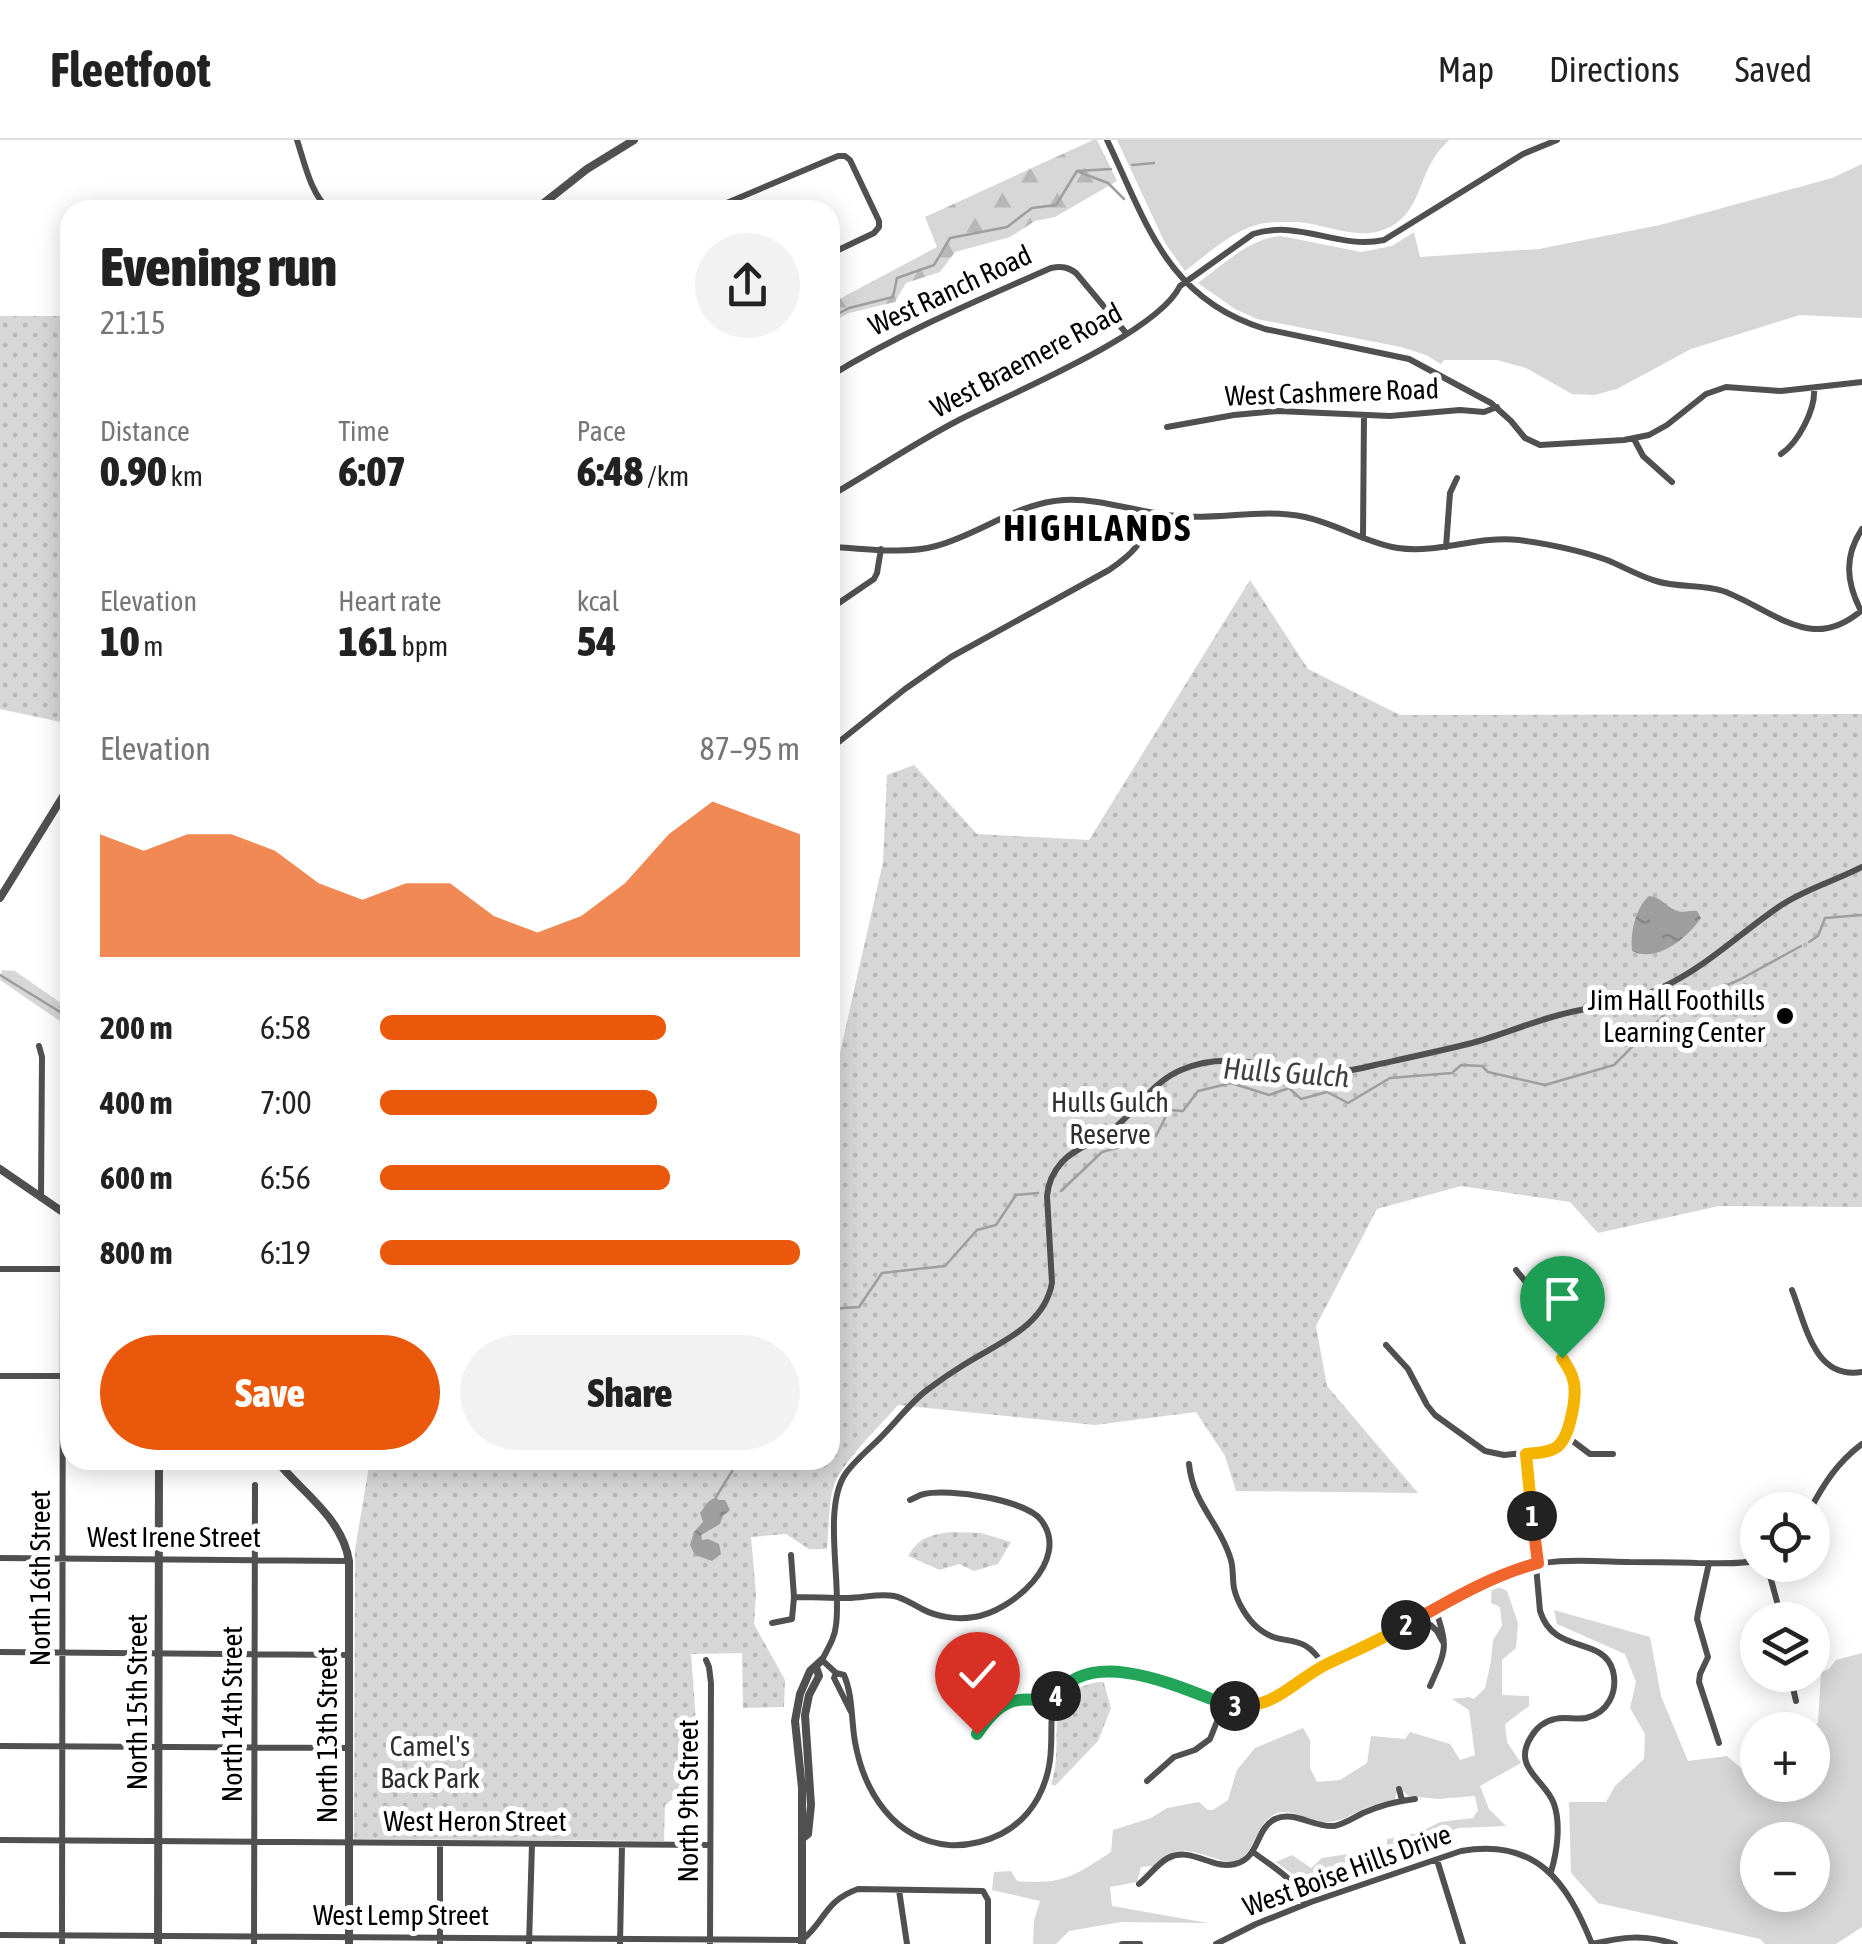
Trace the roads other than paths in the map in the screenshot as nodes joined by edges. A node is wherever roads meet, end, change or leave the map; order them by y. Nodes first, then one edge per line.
1 (298, 140) edge
2 (634, 140) edge
3 (1107, 140) edge
4 (1557, 140) edge
5 (619, 144) edge
6 (321, 200) edge
7 (548, 200) edge
8 (734, 200) edge
9 (840, 249) edge
10 (1186, 283) junction
11 (1126, 333) junction
12 (840, 370) edge
13 (1862, 382) edge
14 (1814, 388) junction
15 (1497, 407) junction
16 (1364, 415) junction
17 (1167, 427) dead end
18 (1634, 439) junction
19 (1781, 454) dead end
20 (1457, 478) dead end
21 (1672, 482) dead end
22 (840, 490) edge
23 (1149, 512) junction
24 (1862, 529) edge
25 (1363, 538) junction
26 (840, 547) edge
27 (1446, 547) junction
28 (881, 549) junction
29 (840, 602) edge
30 (1862, 610) edge
31 (840, 740) edge
32 (60, 801) edge
33 (1862, 866) edge
34 (0, 898) edge
35 (38, 1046) dead end
36 (0, 1169) edge
37 (40, 1198) junction
38 (60, 1211) edge
39 (0, 1269) edge
40 (60, 1270) edge
41 (1516, 1270) dead end
42 (1792, 1290) dead end
43 (1386, 1345) dead end
44 (1862, 1372) edge
45 (0, 1376) edge
46 (60, 1376) edge
47 (1566, 1436) junction
48 (1862, 1444) edge
49 (1526, 1454) junction
50 (1613, 1454) dead end
51 (1189, 1464) dead end
52 (64, 1470) edge
53 (159, 1470) edge
54 (285, 1470) edge
55 (254, 1485) dead end
56 (1820, 1492) edge
57 (910, 1500) dead end
58 (791, 1555) dead end
59 (0, 1558) edge
60 (62, 1559) junction
61 (160, 1560) junction
62 (254, 1560) junction
63 (348, 1561) junction
64 (1538, 1563) junction
65 (1710, 1563) junction
66 (1740, 1563) edge
67 (794, 1597) junction
68 (838, 1597) junction
69 (1435, 1609) junction
70 (1421, 1616) junction
71 (772, 1623) dead end
72 (1438, 1627) junction
73 (0, 1652) edge
74 (62, 1652) junction
75 (159, 1653) junction
76 (254, 1654) junction
77 (348, 1654) junction
78 (706, 1660) dead end
79 (819, 1663) junction
80 (1324, 1666) junction
81 (1430, 1686) dead end
82 (1794, 1692) edge
83 (1796, 1700) dead end
84 (1054, 1703) junction
85 (1224, 1704) junction
86 (977, 1734) dead end
87 (1719, 1742) dead end
88 (0, 1746) edge
89 (62, 1746) junction
90 (159, 1747) junction
91 (254, 1748) junction
92 (350, 1748) junction
93 (1147, 1780) dead end
94 (1399, 1789) dead end
95 (1415, 1799) dead end
96 (1402, 1800) junction
97 (0, 1840) edge
98 (62, 1841) junction
99 (159, 1842) junction
100 (254, 1842) junction
101 (350, 1843) junction
102 (440, 1844) junction
103 (532, 1844) junction
104 (622, 1845) junction
105 (710, 1845) junction
106 (1253, 1852) junction
107 (1437, 1860) junction
108 (1143, 1866) dead end
109 (1551, 1872) junction
110 (1151, 1874) junction
111 (1139, 1884) dead end
112 (899, 1890) junction
113 (1304, 1905) junction
114 (0, 1935) edge
115 (62, 1940) edge
116 (158, 1940) edge
117 (254, 1940) edge
118 (349, 1941) edge
119 (440, 1941) edge
120 (529, 1941) edge
121 (620, 1942) edge
122 (710, 1942) edge
123 (802, 1942) edge
124 (1658, 1942) edge
125 (907, 1944) edge
126 (988, 1944) edge
127 (1125, 1944) edge
128 (1140, 1944) edge
129 (1217, 1944) edge
130 (1463, 1944) edge
131 (1592, 1944) edge
132 (1675, 1944) edge

1 - 6 street
2 - 5 street
3 - 10 street
4 - 10 street, West Braemere Road
5 - 7 street
8 - 9 street
10 - 11 street, West Braemere Road
10 - 15 street
11 - 12 street, West Ranch Road
11 - 22 street, West Braemere Road
13 - 14 street
14 - 18 street
14 - 19 street
15 - 16 street, West Cashmere Road
15 - 18 street
16 - 17 street, West Cashmere Road
16 - 25 street
18 - 21 street
20 - 27 street
23 - 25 street
23 - 28 street
23 - 31 street
24 - 30 street
25 - 27 street
26 - 28 street
27 - 30 street
28 - 29 street
32 - 34 street
33 - 68 street
35 - 37 street
36 - 37 street
37 - 38 street
39 - 40 street
41 - 47 street
42 - 44 street
43 - 49 street
45 - 46 street
47 - 49 street
47 - 50 street
48 - 56 street
49 - 64 street
51 - 80 street
52 - 60 street, North 16th Street
53 - 61 street, North 15th Street
54 - 63 street, North 13th Street
55 - 62 street, North 14th Street
57 - 68 street
58 - 67 street
59 - 60 street, West Irene Street
60 - 61 street, West Irene Street
60 - 74 street, North 16th Street
61 - 62 street, West Irene Street
61 - 75 street, North 15th Street
62 - 63 street, West Irene Street
62 - 76 street, North 14th Street
63 - 77 street, North 13th Street
64 - 65 street
64 - 69 street
64 - 109 street
65 - 66 street
65 - 87 street
67 - 68 street
67 - 71 street
68 - 79 street
69 - 70 street
69 - 72 street
70 - 72 street
70 - 80 street
72 - 81 street
73 - 74 street
74 - 75 street
74 - 89 street, North 16th Street
75 - 76 street
75 - 90 street, North 15th Street
76 - 77 street
76 - 91 street, North 14th Street
77 - 92 street, North 13th Street
78 - 105 street, North 9th Street
79 - 84 street
79 - 123 street
80 - 85 street
82 - 83 street
84 - 85 street
84 - 86 street
85 - 93 street
88 - 89 street
89 - 90 street
89 - 98 street, North 16th Street
90 - 91 street
90 - 99 street, North 15th Street
91 - 92 street
91 - 100 street, North 14th Street
92 - 101 street, North 13th Street
94 - 96 street
95 - 96 street
96 - 106 street
97 - 98 street, West Heron Street
98 - 99 street, West Heron Street
98 - 115 street, North 16th Street
99 - 100 street, West Heron Street
99 - 116 street, North 15th Street
100 - 101 street, West Heron Street
100 - 117 street, North 14th Street
101 - 102 street, West Heron Street
101 - 118 street, North 13th Street
102 - 103 street, West Heron Street
102 - 119 street
103 - 104 street, West Heron Street
103 - 120 street
104 - 105 street, West Heron Street
104 - 121 street
105 - 122 street, North 9th Street
106 - 110 street
106 - 113 street
107 - 109 street, West Boise Hills Drive
107 - 113 street, West Boise Hills Drive
107 - 130 street
108 - 110 street
109 - 131 street
110 - 111 street
112 - 123 street
112 - 125 street
112 - 126 street
113 - 129 street, West Boise Hills Drive
114 - 115 street, West Lemp Street
115 - 116 street, West Lemp Street
116 - 117 street, West Lemp Street
117 - 118 street, West Lemp Street
118 - 119 street, West Lemp Street
119 - 120 street, West Lemp Street
120 - 121 street, West Lemp Street
121 - 122 street, West Lemp Street
122 - 123 street, West Lemp Street
124 - 131 street
124 - 132 street
127 - 128 street

